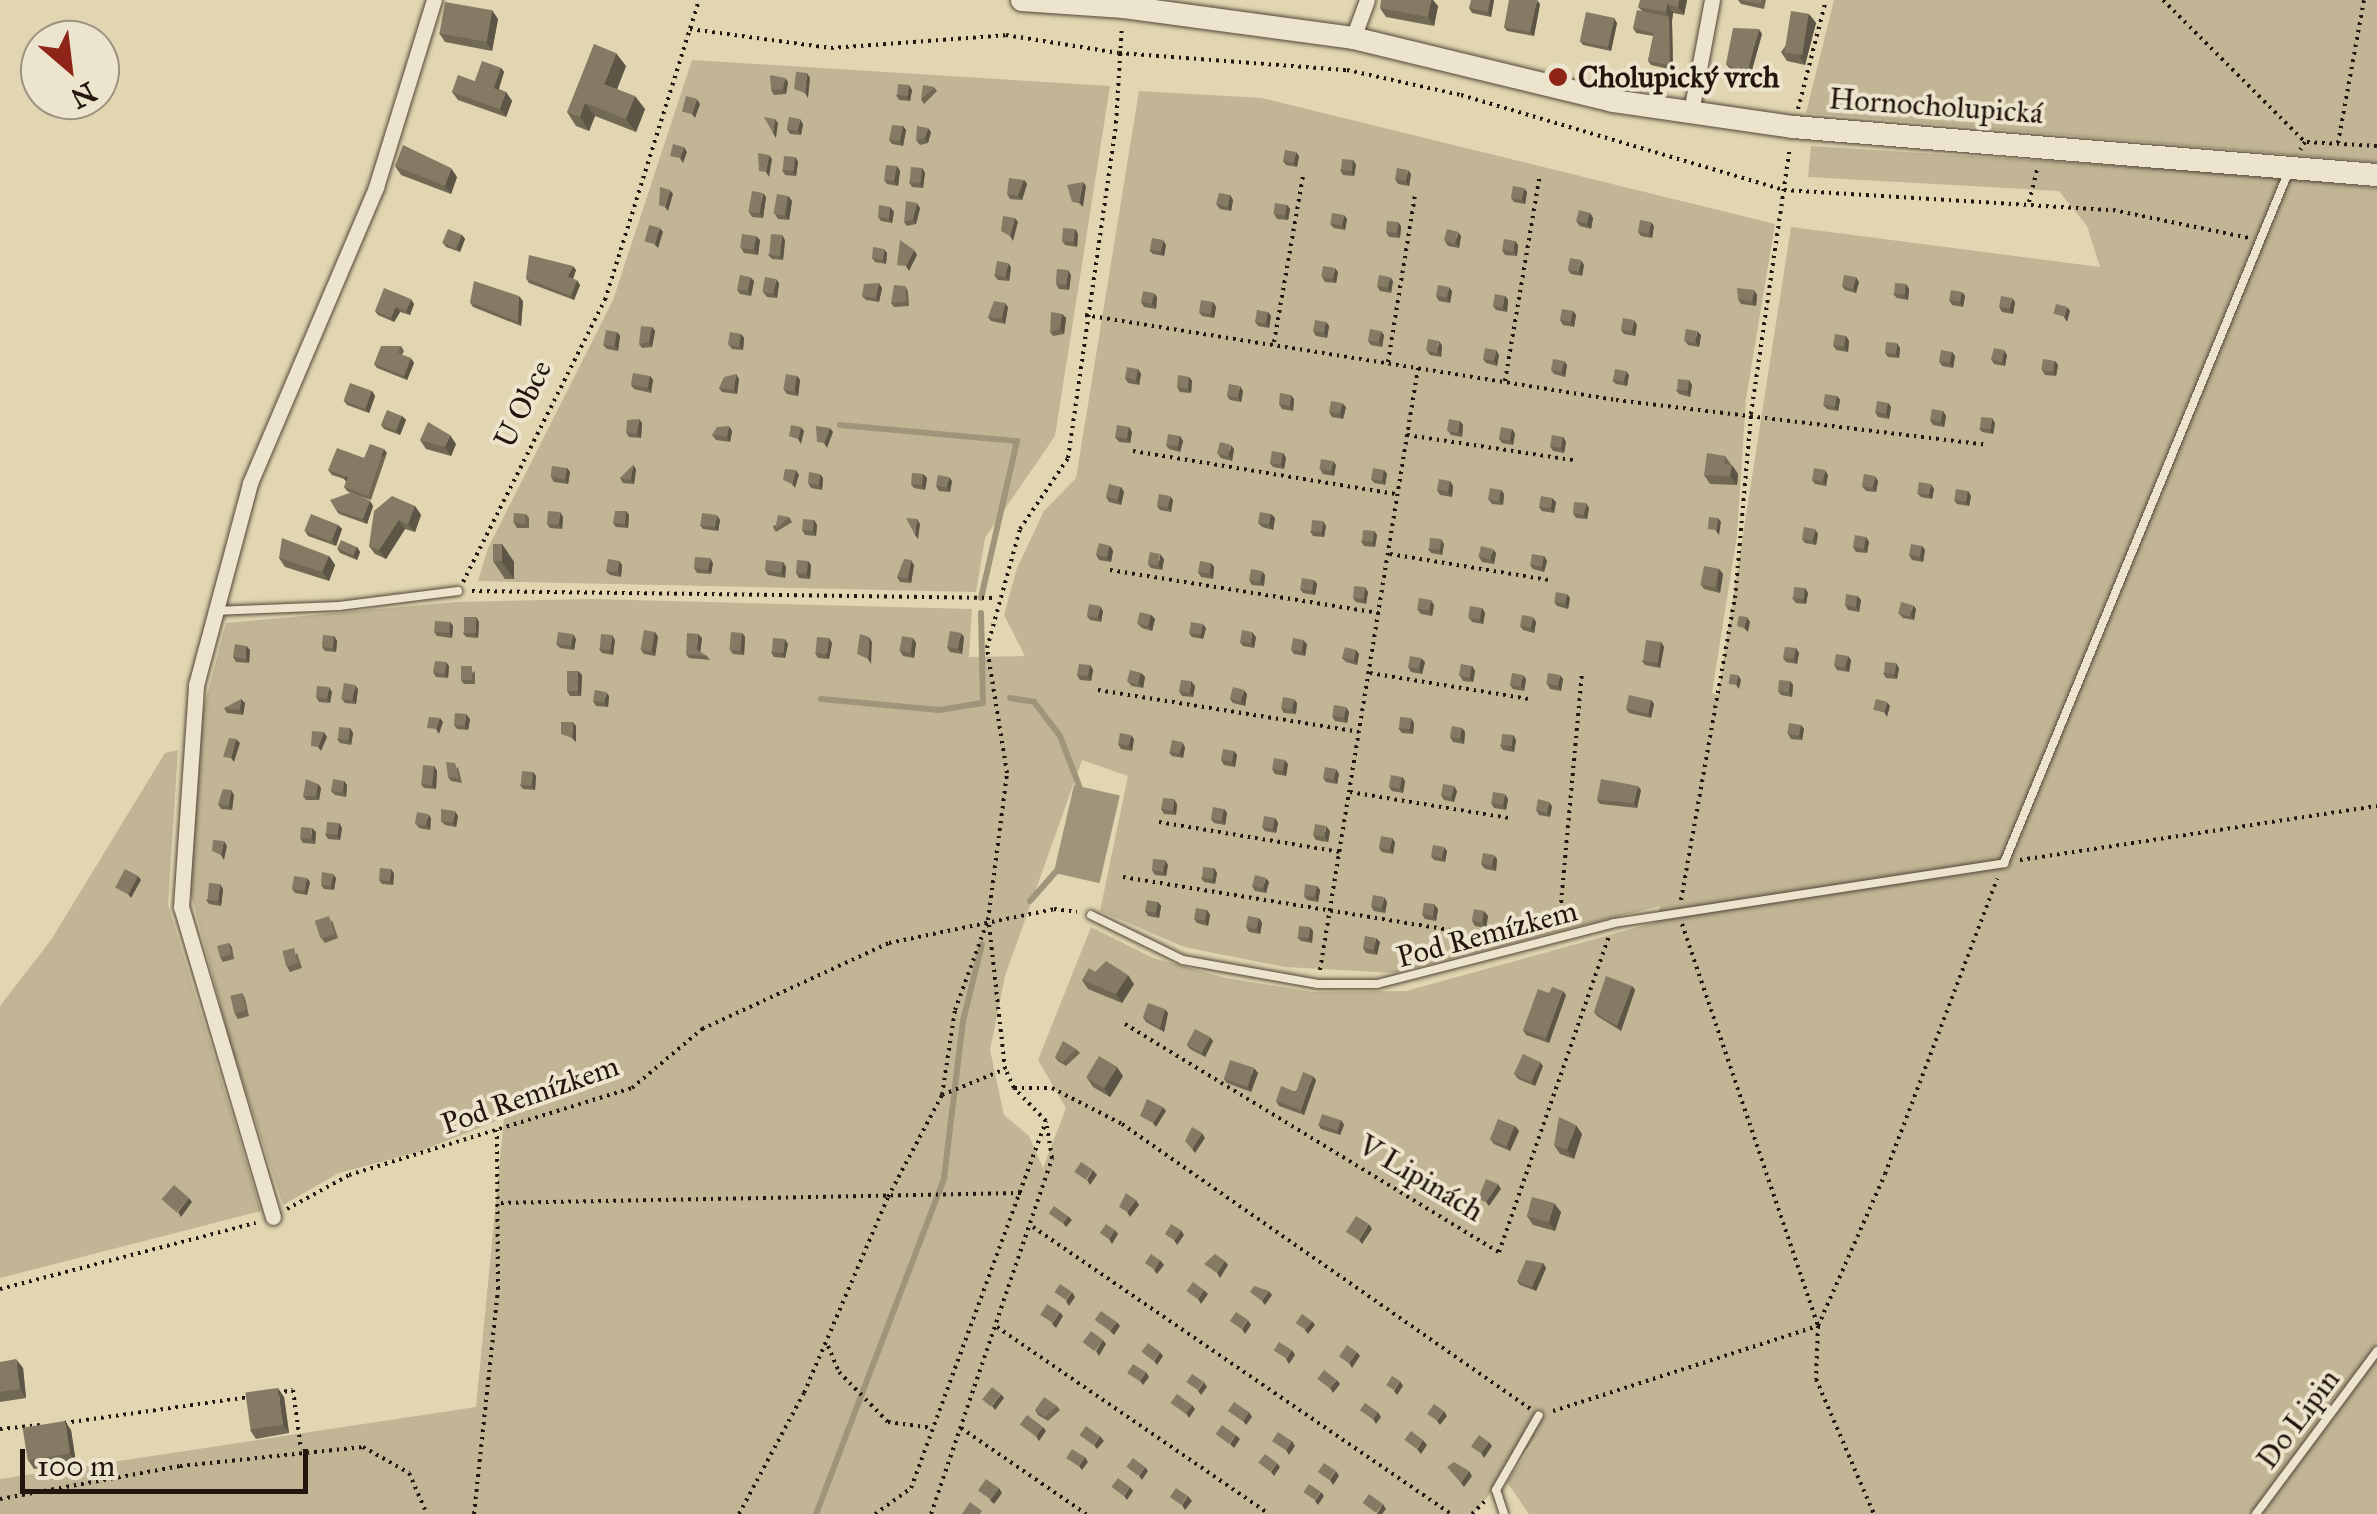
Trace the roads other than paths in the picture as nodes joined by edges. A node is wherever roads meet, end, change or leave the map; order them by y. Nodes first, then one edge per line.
1 (434, 0) edge
2 (1022, 0) edge
3 (1367, 0) edge
4 (1712, 0) edge
5 (1081, 2) edge
6 (1353, 38) junction
7 (1691, 112) junction
8 (2291, 164) junction
9 (2377, 175) edge
10 (458, 591) road end
11 (212, 612) junction
12 (1091, 915) road end
13 (273, 1216) road end
14 (2377, 1351) edge
15 (1538, 1415) road end
16 (1504, 1514) edge
17 (2256, 1514) edge

1 - 11 street
2 - 5 street, Hornocholupická
3 - 6 street
4 - 7 street
5 - 6 street, Hornocholupická
6 - 7 street, Hornocholupická
7 - 8 street, Hornocholupická
8 - 9 street, Hornocholupická
8 - 12 lane, Pod Remízkem
10 - 11 lane
11 - 13 street
14 - 17 lane, Do Lipin
15 - 16 lane

